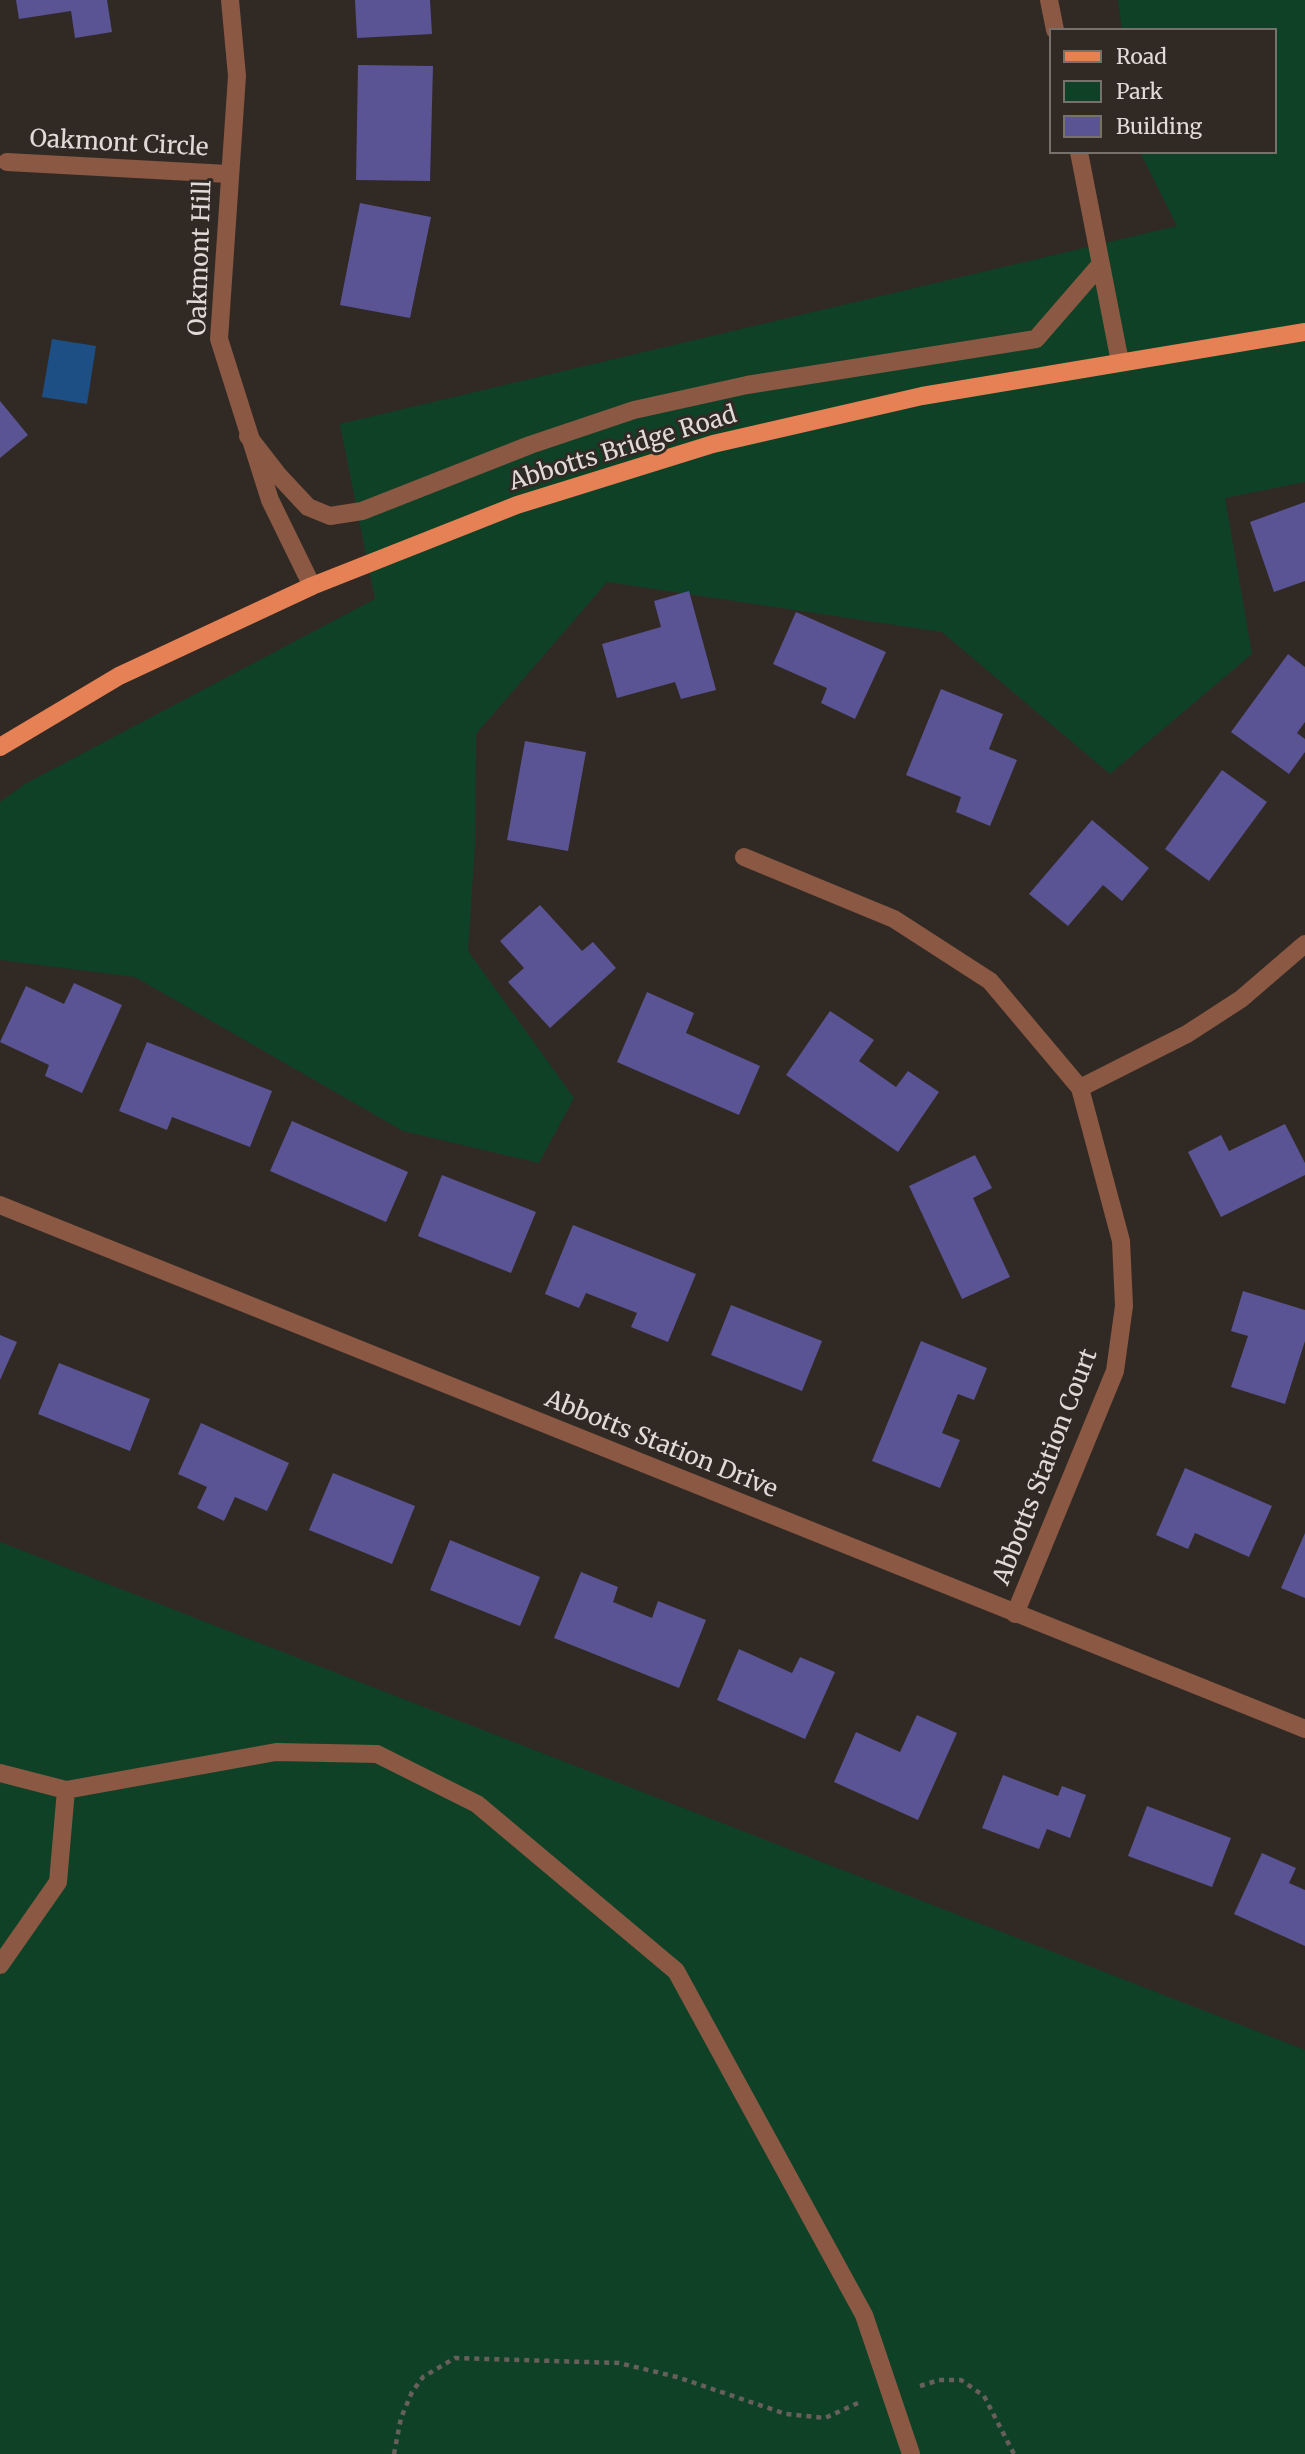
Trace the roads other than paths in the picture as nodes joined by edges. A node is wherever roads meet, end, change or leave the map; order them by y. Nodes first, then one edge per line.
1 (230, 0) edge
2 (1049, 0) edge
3 (1055, 28) edge
4 (1079, 154) edge
5 (7, 162) dead end
6 (228, 174) junction
7 (1101, 264) junction
8 (1305, 332) edge
9 (1120, 362) junction
10 (248, 436) junction
11 (312, 586) junction
12 (0, 747) edge
13 (744, 857) dead end
14 (1305, 944) edge
15 (1080, 1088) junction
16 (0, 1205) edge
17 (1015, 1614) junction
18 (1305, 1729) edge
19 (0, 1773) edge
20 (66, 1790) junction
21 (0, 1965) edge
22 (911, 2454) edge

1 - 6 street, Oakmont Hill
2 - 3 street
4 - 7 street
5 - 6 street, Oakmont Circle
6 - 10 street, Oakmont Hill
7 - 9 street
7 - 10 street, Abbotts Bridge Road
8 - 9 main road, Abbotts Bridge Road
9 - 11 main road, Abbotts Bridge Road
10 - 11 street, Oakmont Hill
11 - 12 main road, Abbotts Bridge Road
13 - 15 street, Abbotts Station Court
14 - 15 street
15 - 17 street, Abbotts Station Court
16 - 17 street, Abbotts Station Drive
17 - 18 street, Abbotts Station Drive
19 - 20 street
20 - 21 street
20 - 22 street

